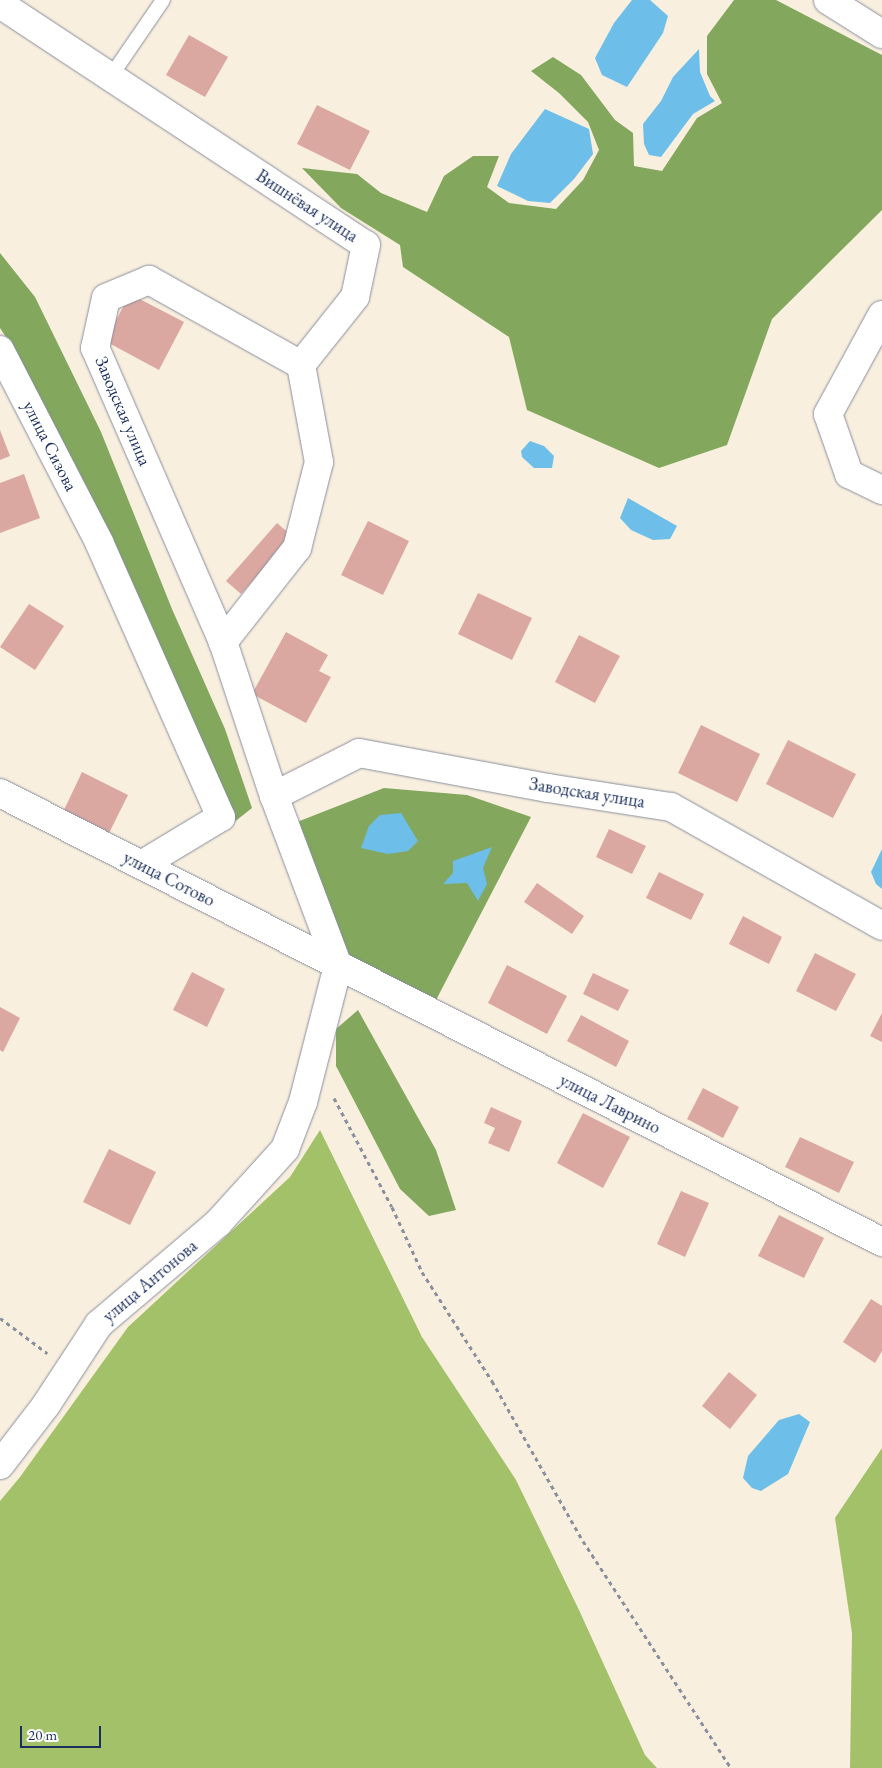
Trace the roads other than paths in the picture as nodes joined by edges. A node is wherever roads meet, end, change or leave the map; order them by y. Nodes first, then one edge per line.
1 (163, 0) edge
2 (828, 0) edge
3 (0, 4) edge
4 (882, 34) edge
5 (111, 76) junction
6 (882, 315) edge
7 (0, 350) edge
8 (301, 365) junction
9 (882, 490) edge
10 (223, 642) junction
11 (0, 793) edge
12 (274, 796) junction
13 (141, 865) junction
14 (882, 926) edge
15 (338, 966) junction
16 (882, 1242) edge
17 (0, 1465) edge

1 - 5 lane
2 - 4 street
3 - 5 street, Вишнёвая улица
5 - 8 street, Вишнёвая улица
6 - 9 street
7 - 13 street, улица Сизова
8 - 10 street
8 - 10 street, Заводская улица
10 - 12 street
11 - 13 street, улица Сотово
12 - 14 street, Заводская улица
12 - 15 street
13 - 15 street, улица Сотово
15 - 16 street, улица Лаврино
15 - 17 street, улица Антонова

